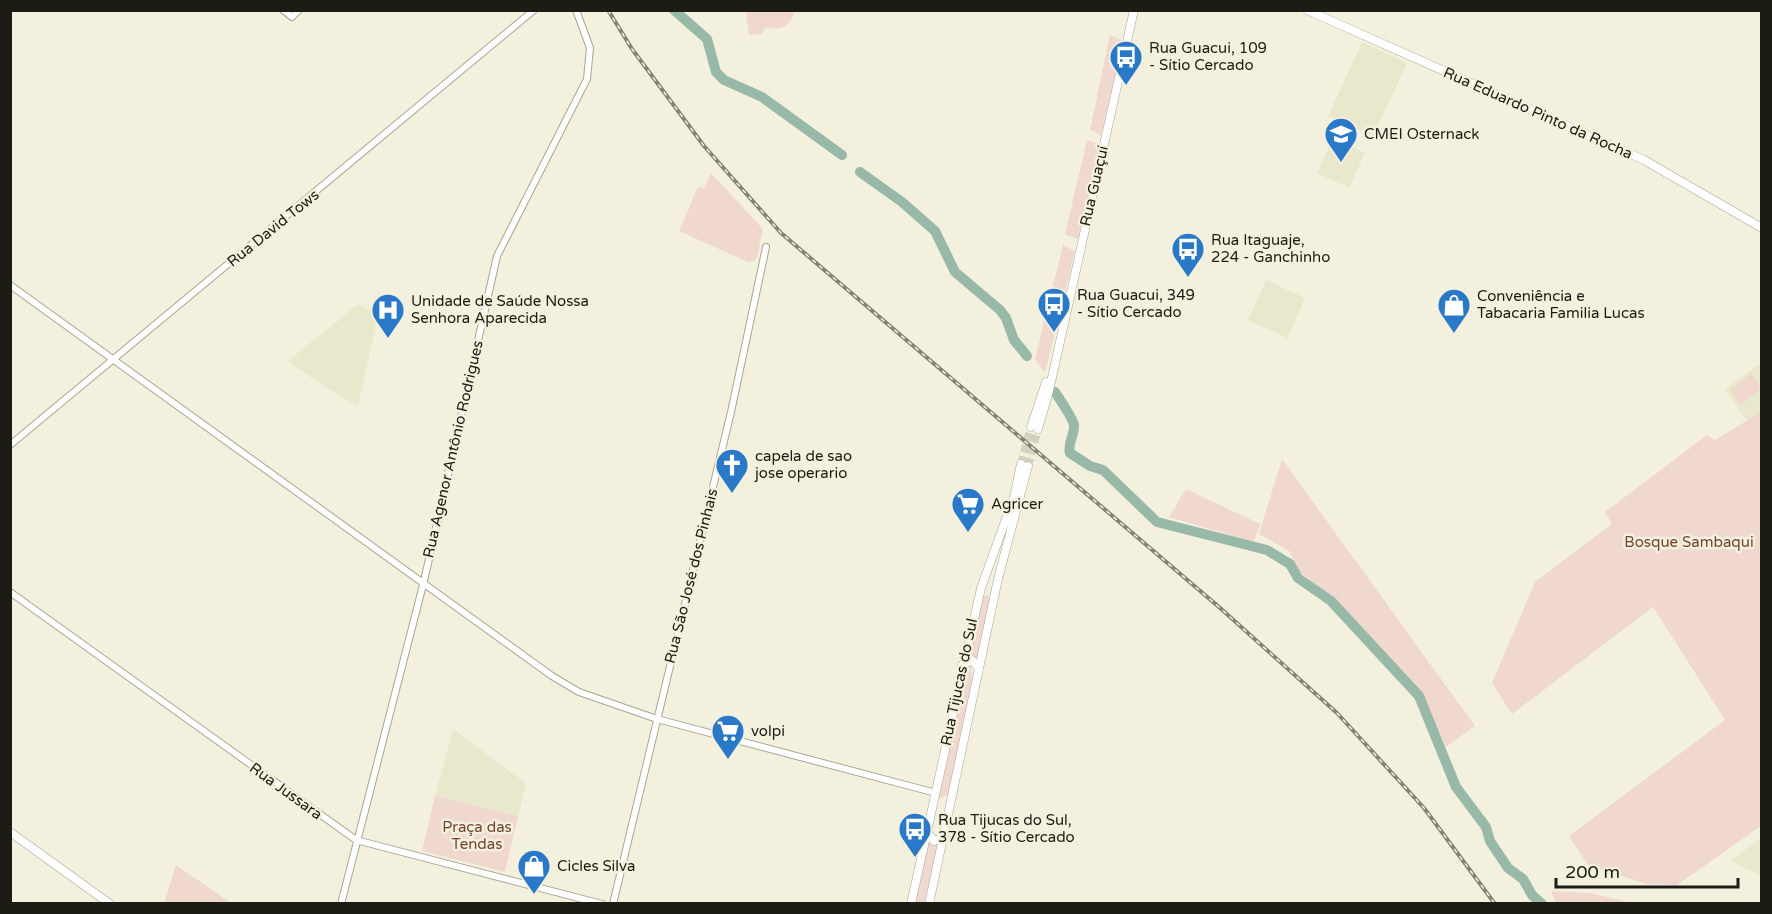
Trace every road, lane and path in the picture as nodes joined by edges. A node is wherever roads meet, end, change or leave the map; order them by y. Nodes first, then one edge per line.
1 (283, 10) edge
2 (299, 10) edge
3 (534, 10) edge
4 (576, 10) edge
5 (1307, 10) edge
6 (1133, 13) edge
7 (1761, 228) edge
8 (766, 248) dead end
9 (10, 285) edge
10 (114, 359) junction
11 (1035, 428) tunnel mouth
12 (10, 445) edge
13 (424, 581) junction
14 (10, 592) edge
15 (962, 665) junction
16 (979, 669) junction
17 (657, 719) junction
18 (936, 793) junction
19 (10, 832) edge
20 (927, 832) junction
21 (944, 837) junction
22 (357, 840) junction
23 (110, 903) edge
24 (341, 903) edge
25 (602, 903) edge
26 (613, 903) edge
27 (911, 903) edge
28 (929, 903) edge

1 - 2 street
3 - 10 street, Rua David Tows
4 - 13 street, Rua Agenor Antônio Rodrigues
5 - 7 main road, Rua Eduardo Pinto da Rocha
6 - 11 main road, Rua Guaçuí
8 - 17 street, Rua São José dos Pinhais
9 - 10 street
10 - 12 street, Rua David Tows
10 - 13 street
13 - 17 street
13 - 22 street, Rua Agenor Antônio Rodrigues
14 - 22 street, Rua Jussara
15 - 16 main road
15 - 16 main road, Rua Tijucas do Sul
15 - 18 main road, Rua Tijucas do Sul
16 - 21 main road, Rua Tijucas do Sul
17 - 18 street
17 - 26 street, Rua São José dos Pinhais
18 - 20 main road, Rua Tijucas do Sul
19 - 23 main road
20 - 21 main road
20 - 27 main road, Rua Tijucas do Sul
21 - 28 main road, Rua Tijucas do Sul
22 - 24 street, Rua Agenor Antônio Rodrigues
22 - 25 street, Rua Jussara

